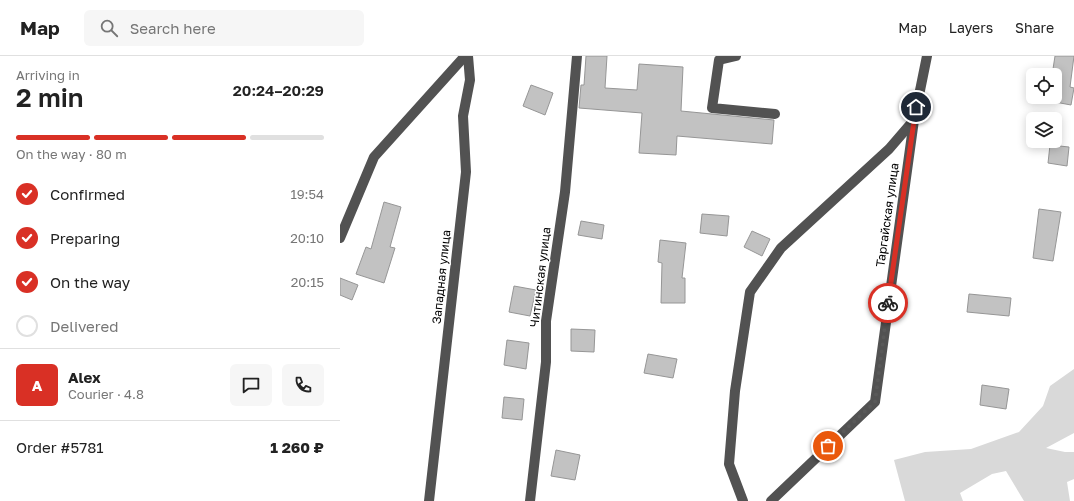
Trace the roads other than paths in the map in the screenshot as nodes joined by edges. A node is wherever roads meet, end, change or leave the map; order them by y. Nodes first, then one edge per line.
1 (465, 56) edge
2 (468, 56) edge
3 (577, 56) edge
4 (736, 56) edge
5 (927, 56) edge
6 (775, 114) dead end
7 (914, 120) junction
8 (340, 238) edge
9 (429, 501) edge
10 (530, 501) edge
11 (743, 501) edge
12 (771, 501) edge

1 - 8 street
2 - 9 street, Западная улица
3 - 10 street, Читинская улица
4 - 6 street
5 - 7 street, Таргайская улица
7 - 11 street
7 - 12 street, Таргайская улица

